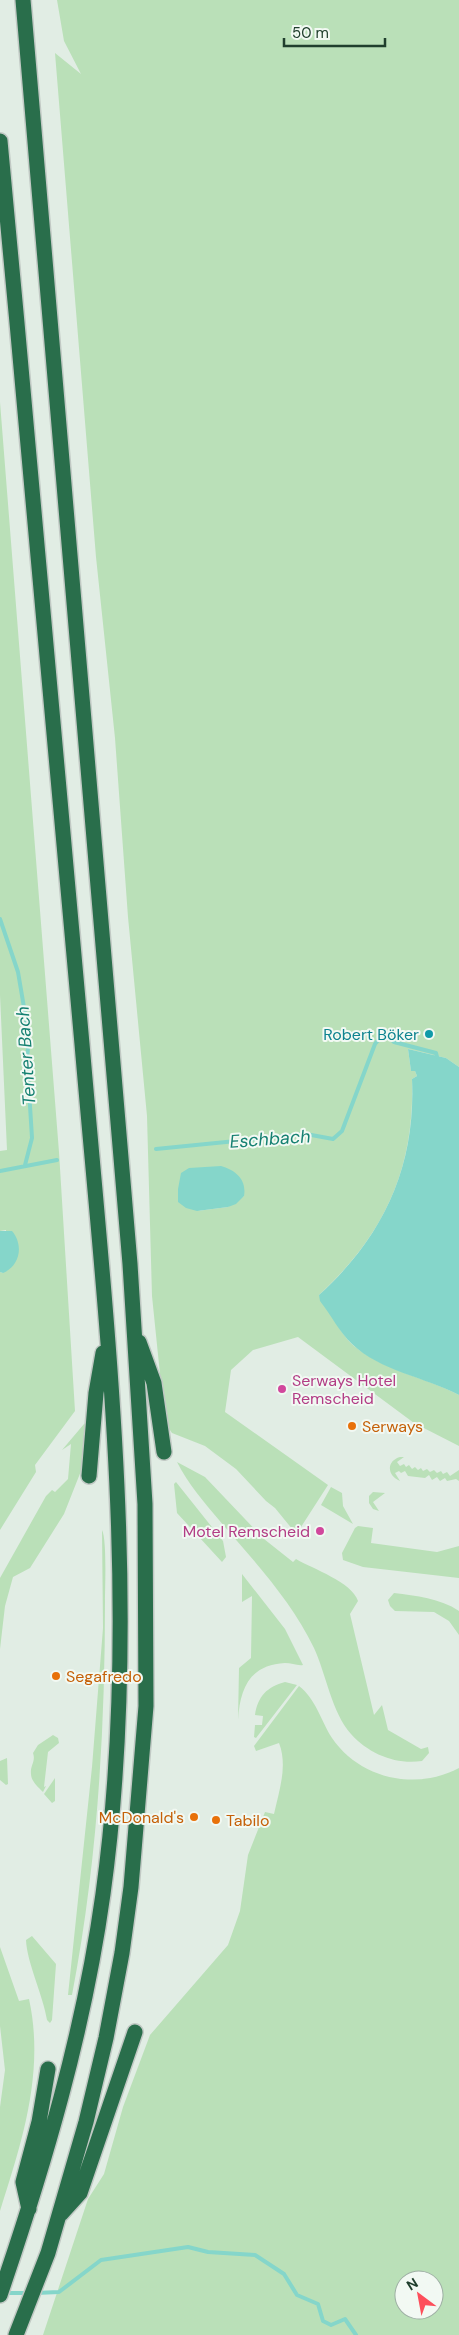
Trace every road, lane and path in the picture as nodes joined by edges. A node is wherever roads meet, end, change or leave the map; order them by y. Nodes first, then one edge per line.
1 (23, 0) edge
2 (0, 141) edge
3 (133, 1325) junction
4 (107, 1332) junction
5 (164, 1452) dead end
6 (89, 1476) dead end
7 (135, 2032) dead end
8 (48, 2070) dead end
9 (29, 2210) junction
10 (58, 2217) junction
11 (0, 2295) edge
12 (16, 2335) edge

1 - 3 highway
2 - 4 highway
3 - 5 highway
3 - 10 highway
4 - 6 highway
4 - 9 highway
7 - 10 highway
8 - 9 highway
9 - 11 highway
10 - 12 highway

